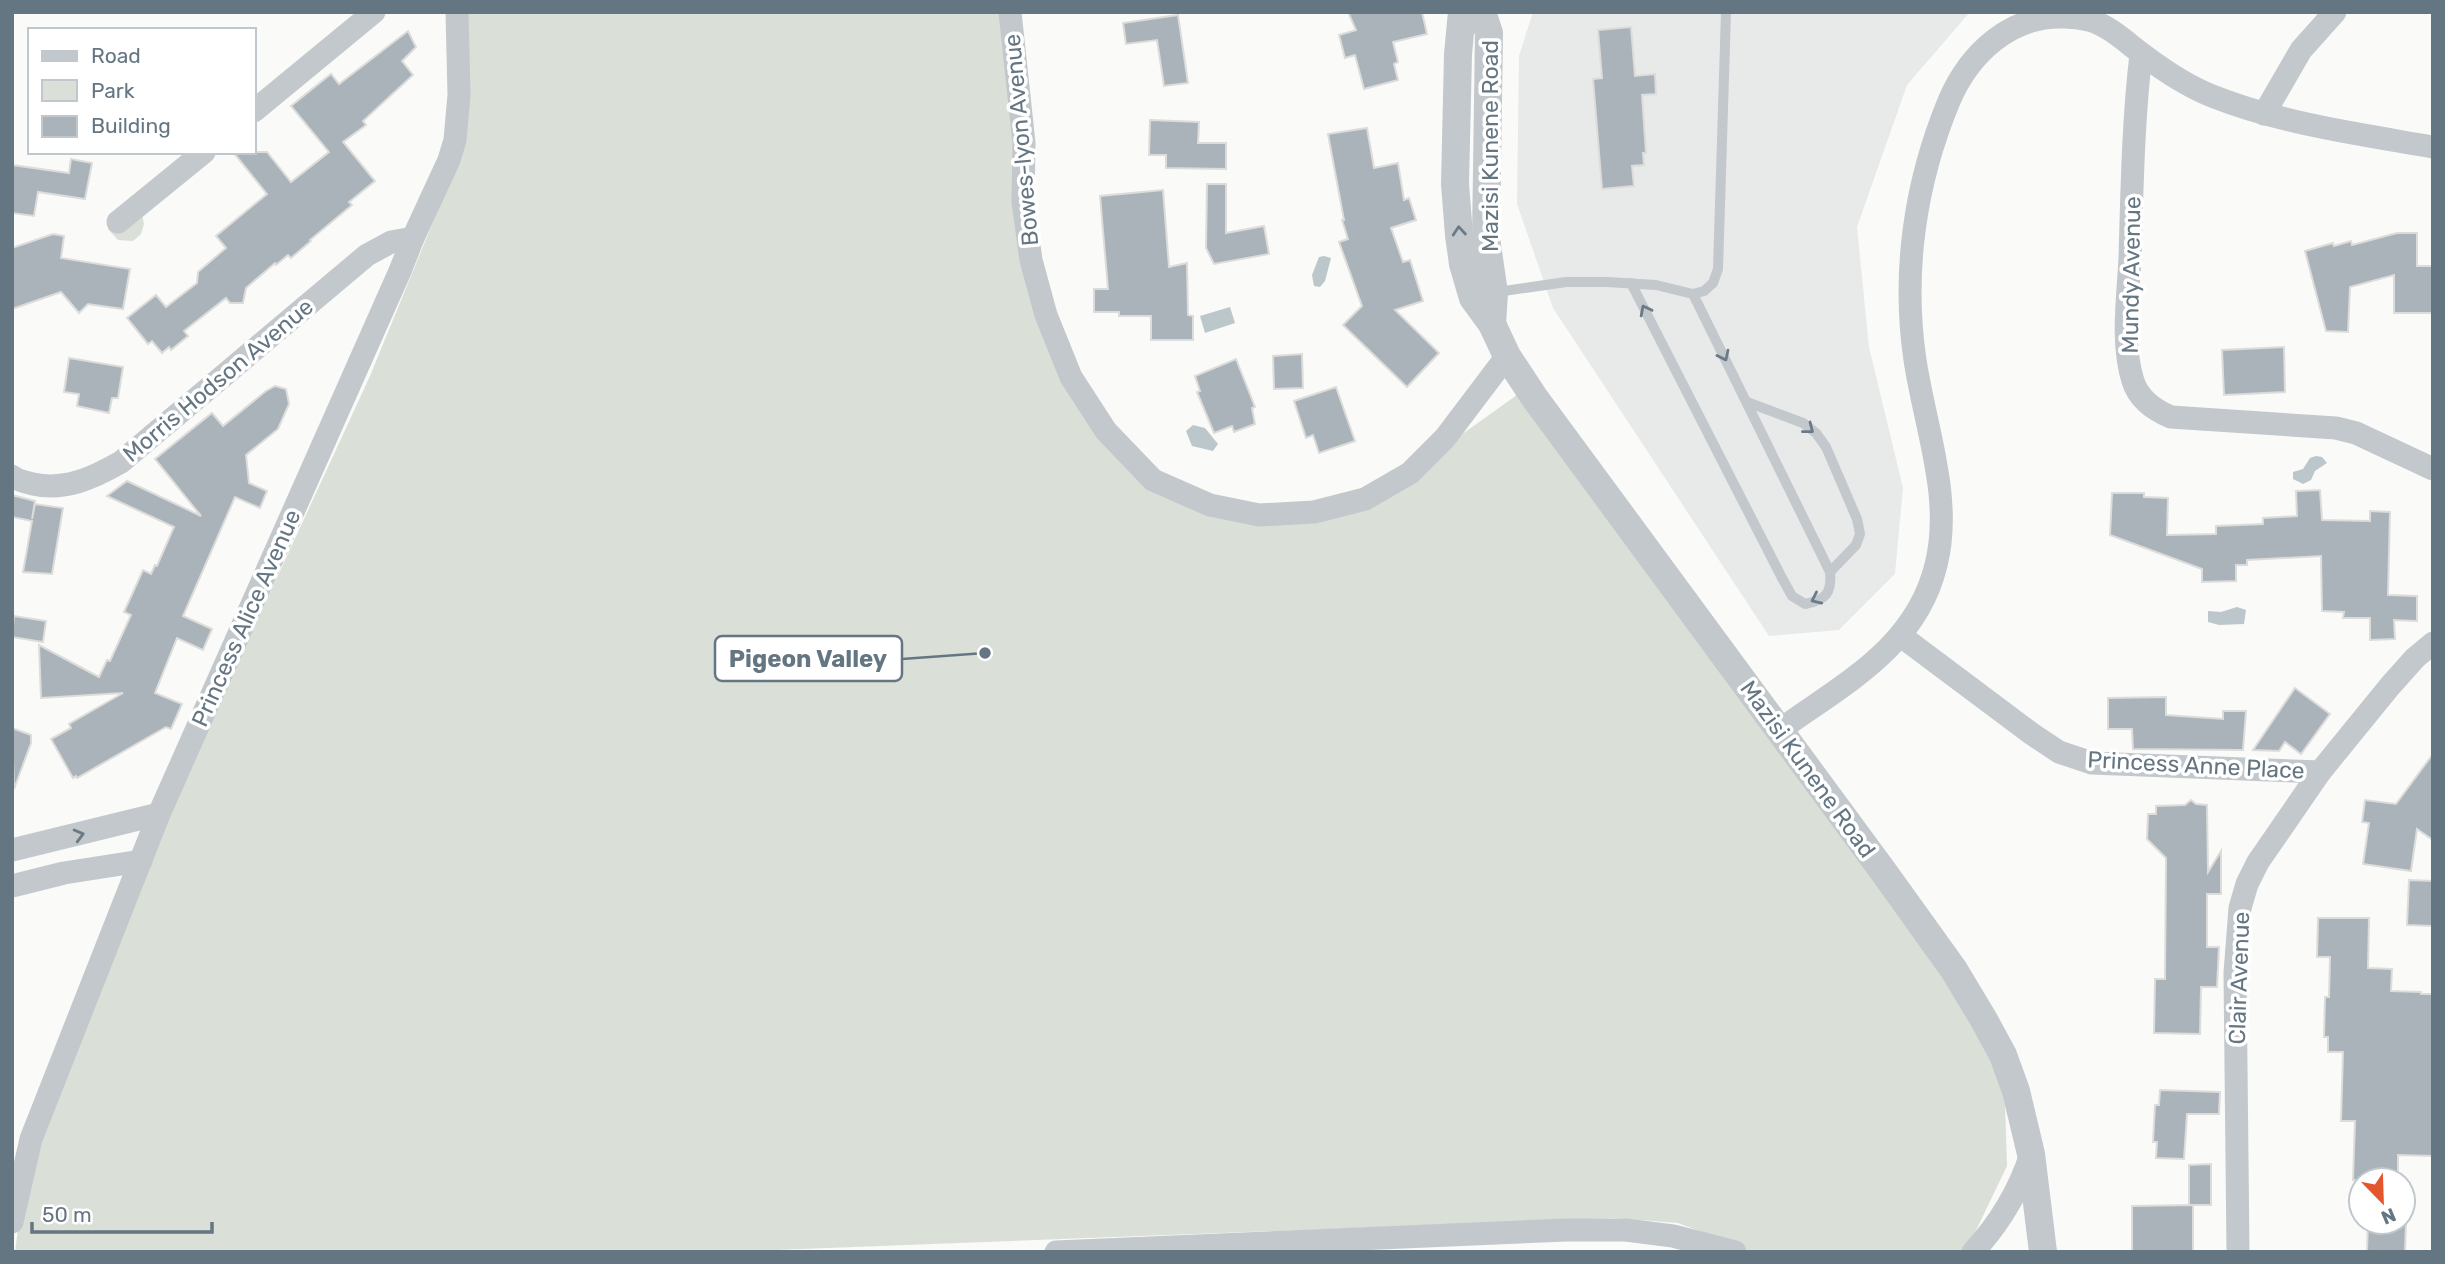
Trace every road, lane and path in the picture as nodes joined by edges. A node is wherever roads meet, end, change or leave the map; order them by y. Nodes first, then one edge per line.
1 (374, 12) edge
2 (457, 12) edge
3 (1010, 12) edge
4 (1445, 12) edge
5 (1462, 12) edge
6 (1726, 12) edge
7 (2335, 12) edge
8 (2091, 16) edge
9 (2028, 17) edge
10 (1488, 23) edge
11 (1458, 54) junction
12 (2141, 54) junction
13 (256, 109) edge
14 (2264, 114) junction
15 (2433, 147) edge
16 (202, 154) edge
17 (118, 222) dead end
18 (413, 237) junction
19 (1631, 283) junction
20 (1484, 295) junction
21 (1693, 295) junction
22 (1507, 356) junction
23 (1747, 402) junction
24 (2433, 469) edge
25 (12, 476) edge
26 (1830, 572) junction
27 (1901, 636) junction
28 (2433, 643) edge
29 (1780, 730) junction
30 (2320, 772) junction
31 (159, 814) junction
32 (12, 850) edge
33 (141, 861) junction
34 (12, 886) edge
35 (2031, 1154) junction
36 (12, 1222) edge
37 (1056, 1252) edge
38 (1735, 1252) edge
39 (1973, 1252) edge
40 (2043, 1252) edge
41 (2238, 1252) edge

1 - 13 street
2 - 18 street, Princess Alice Avenue
3 - 22 street, Bowes-lyon Avenue
4 - 11 street
5 - 11 street
6 - 21 lane
7 - 14 street
8 - 9 street
8 - 12 street
9 - 27 street
10 - 20 street, Mazisi Kunene Road
20 -> 11 street, Mazisi Kunene Road
12 - 14 street
12 - 24 street, Mundy Avenue
14 - 15 street
16 - 17 street
18 - 25 street, Morris Hodson Avenue
18 - 31 street, Princess Alice Avenue
19 - 20 lane
19 - 21 lane
26 -> 19 lane
20 - 22 street, Mazisi Kunene Road
21 -> 23 lane
22 - 29 street, Mazisi Kunene Road
23 - 26 lane
23 -> 26 lane
27 - 29 street
27 - 30 street, Princess Anne Place
28 - 30 street, Clair Avenue
29 - 35 street, Mazisi Kunene Road
30 - 41 street, Clair Avenue
32 -> 31 street
31 - 33 street, Princess Alice Avenue
33 - 34 street
33 - 36 street, Princess Alice Avenue
35 - 39 street
35 - 40 street, Mazisi Kunene Road
37 - 38 street

